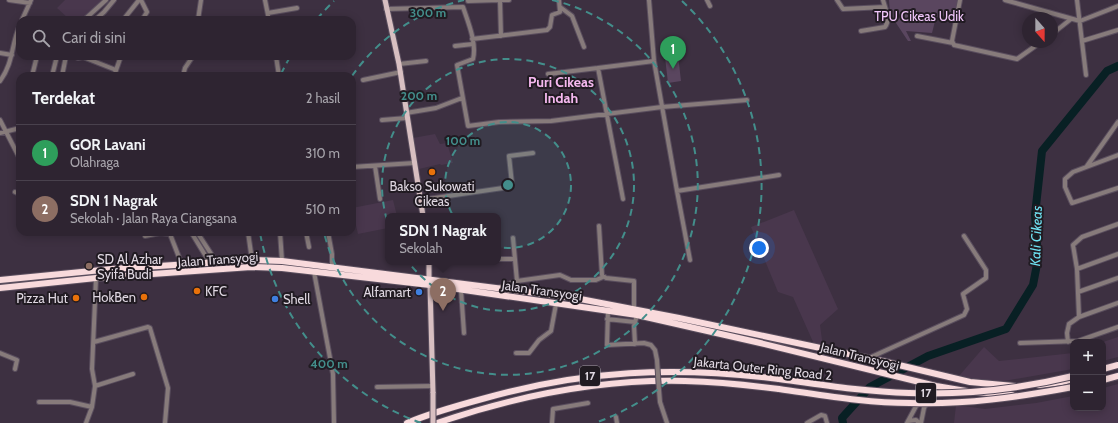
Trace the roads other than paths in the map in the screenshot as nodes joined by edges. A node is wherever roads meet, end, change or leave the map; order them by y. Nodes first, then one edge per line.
1 (9, 0) edge
2 (106, 0) edge
3 (114, 0) edge
4 (140, 0) edge
5 (201, 0) edge
6 (266, 0) edge
7 (385, 0) edge
8 (500, 0) edge
9 (509, 0) edge
10 (559, 0) edge
11 (649, 0) edge
12 (707, 0) edge
13 (883, 0) edge
14 (960, 0) edge
15 (1005, 0) edge
16 (1077, 0) edge
17 (31, 1) edge
18 (468, 1) dead end
19 (837, 2) edge
20 (710, 6) dead end
21 (1118, 6) edge
22 (885, 7) junction
23 (297, 8) dead end
24 (560, 8) junction
25 (386, 9) junction
26 (268, 13) junction
27 (24, 16) edge
28 (88, 16) edge
29 (100, 16) edge
30 (127, 16) edge
31 (144, 16) edge
32 (199, 16) edge
33 (268, 16) edge
34 (1071, 19) junction
35 (1080, 21) junction
36 (1058, 29) edge
37 (1118, 30) edge
38 (861, 31) dead end
39 (16, 34) edge
40 (501, 36) junction
41 (917, 36) dead end
42 (1082, 41) junction
43 (473, 42) junction
44 (953, 43) junction
45 (455, 46) dead end
46 (584, 47) dead end
47 (1033, 48) edge
48 (0, 53) edge
49 (12, 55) junction
50 (36, 60) edge
51 (56, 60) edge
52 (65, 60) edge
53 (92, 60) edge
54 (120, 60) edge
55 (190, 60) edge
56 (277, 60) edge
57 (426, 61) dead end
58 (654, 61) junction
59 (399, 64) junction
60 (598, 68) junction
61 (116, 70) joint
62 (33, 72) edge
63 (53, 72) edge
64 (63, 72) edge
65 (184, 72) edge
66 (278, 72) edge
67 (401, 72) junction
68 (548, 74) dead end
69 (1086, 75) dead end
70 (363, 80) dead end
71 (0, 81) edge
72 (462, 98) junction
73 (747, 100) dead end
74 (662, 107) junction
75 (607, 114) junction
76 (406, 115) junction
77 (0, 120) edge
78 (382, 120) dead end
79 (1118, 122) edge
80 (16, 129) edge
81 (0, 133) edge
82 (5, 133) junction
83 (16, 152) edge
84 (533, 153) dead end
85 (1118, 156) edge
86 (414, 162) junction
87 (375, 166) junction
88 (356, 167) edge
89 (1087, 167) junction
90 (779, 175) dead end
91 (1118, 188) edge
92 (678, 191) junction
93 (380, 199) dead end
94 (623, 199) dead end
95 (421, 200) junction
96 (423, 213) edge
97 (1118, 224) edge
98 (599, 226) dead end
99 (170, 236) edge
100 (194, 236) edge
101 (199, 236) edge
102 (249, 236) edge
103 (280, 236) edge
104 (307, 236) edge
105 (329, 236) edge
106 (964, 236) dead end
107 (513, 238) dead end
108 (309, 247) dead end
109 (1118, 254) edge
110 (501, 259) edge
111 (515, 259) junction
112 (252, 260) junction
113 (690, 260) dead end
114 (282, 261) junction
115 (214, 263) junction
116 (182, 265) junction
117 (429, 265) edge
118 (165, 266) junction
119 (332, 267) junction
120 (1077, 269) junction
121 (314, 272) junction
122 (165, 274) junction
123 (603, 277) junction
124 (96, 278) junction
125 (1118, 278) edge
126 (0, 280) edge
127 (517, 281) junction
128 (430, 282) junction
129 (0, 288) edge
130 (497, 288) junction
131 (461, 290) junction
132 (1078, 292) junction
133 (575, 298) junction
134 (1118, 303) edge
135 (556, 304) junction
136 (574, 306) junction
137 (634, 309) junction
138 (608, 311) junction
139 (637, 315) junction
140 (1079, 318) junction
141 (607, 319) junction
142 (635, 322) junction
143 (1118, 327) edge
144 (464, 333) dead end
145 (94, 342) junction
146 (1068, 342) junction
147 (1020, 343) dead end
148 (635, 344) junction
149 (0, 353) edge
150 (516, 353) dead end
151 (869, 358) junction
152 (1118, 364) edge
153 (1106, 368) edge
154 (15, 369) dead end
155 (133, 374) dead end
156 (1118, 375) edge
157 (1070, 378) edge
158 (1070, 379) edge
159 (1106, 379) edge
160 (925, 383) junction
161 (95, 386) junction
162 (432, 386) junction
163 (936, 386) junction
164 (377, 387) dead end
165 (1070, 388) edge
166 (1070, 389) edge
167 (39, 402) dead end
168 (588, 403) dead end
169 (92, 407) junction
170 (616, 417) dead end
171 (907, 422) edge
172 (86, 423) edge
173 (165, 423) edge
174 (334, 423) edge
175 (407, 423) edge
176 (433, 423) edge
177 (437, 423) edge
178 (552, 423) edge
179 (617, 423) edge
180 (667, 423) edge
181 (807, 423) edge
182 (827, 423) edge
183 (920, 423) edge

1 - 17 street
2 - 28 street
3 - 29 street
4 - 30 street
4 - 31 street
5 - 32 street
6 - 26 street
7 - 25 main road
8 - 9 street
8 - 18 street
8 - 40 street
10 - 24 street
11 - 58 street
12 - 20 street
13 - 22 street
14 - 44 street
15 - 34 street
16 - 35 street
17 - 27 street
19 - 22 street
21 - 35 street
22 - 38 street
23 - 26 street
24 - 40 street
24 - 46 street
25 - 43 street
25 - 59 main road
26 - 33 street
34 - 35 street
34 - 36 street
35 - 42 street
37 - 42 street
39 - 49 street
40 - 43 street
41 - 44 street
42 - 69 street
43 - 45 street
43 - 72 street
44 - 47 street
48 - 49 street
49 - 71 street
50 - 62 street
51 - 63 street
52 - 64 street
53 - 61 street
54 - 61 street
55 - 65 street
56 - 66 street
57 - 59 street
58 - 60 street
58 - 74 street
59 - 67 main road
60 - 68 street
60 - 75 street
67 - 70 street
67 - 76 main road
72 - 75 street
72 - 76 street
73 - 74 street
74 - 75 street
74 - 92 street
75 - 94 street
76 - 78 street
76 - 86 main road
77 - 82 street
79 - 89 street
80 - 82 street
81 - 82 street
82 - 83 street
84 - 95 street
85 - 89 street
86 - 87 street
86 - 95 main road
87 - 88 street
87 - 93 street
89 - 91 street
90 - 92 street
92 - 113 street
95 - 96 main road
97 - 120 street
98 - 123 street
99 - 116 street
100 - 115 street
101 - 115 street
102 - 112 street
103 - 114 street
104 - 108 street
105 - 119 street
106 - 151 street
107 - 111 street
109 - 120 street
110 - 111 street
111 - 127 street
112 - 114 highway, Jalan Transyogi
112 - 115 highway, Jalan Transyogi
114 - 119 highway, Jalan Transyogi
115 - 116 highway, Jalan Transyogi
116 - 118 highway, Jalan Transyogi
117 - 128 main road
118 - 122 highway
118 - 126 highway, Jalan Transyogi
119 - 128 highway, Jalan Transyogi
120 - 132 street
121 - 122 highway, Jalan Transyogi
121 - 128 highway, Jalan Transyogi
121 - 174 street
122 - 124 highway, Jalan Transyogi
123 - 127 street
123 - 137 street
124 - 129 highway, Jalan Transyogi
124 - 145 street
125 - 132 street
127 - 130 street
128 - 130 highway, Jalan Transyogi
128 - 131 highway, Jalan Transyogi
128 - 162 main road
130 - 133 highway, Jalan Transyogi
131 - 135 highway, Jalan Transyogi
131 - 144 street
132 - 140 street
133 - 136 highway
133 - 137 highway, Jalan Transyogi
134 - 140 street
135 - 136 highway, Jalan Transyogi
135 - 150 street
136 - 138 highway, Jalan Transyogi
137 - 151 highway, Jalan Transyogi
138 - 139 highway, Jalan Transyogi
138 - 141 street
139 - 142 street
139 - 160 highway, Jalan Transyogi
140 - 146 street
141 - 142 street
141 - 148 street
142 - 148 street
143 - 146 street
145 - 161 street
145 - 173 street
146 - 147 street
148 - 180 street, bridge
149 - 154 street
151 - 158 highway, Jalan Transyogi
152 - 153 highway, bridge
155 - 161 street
156 - 159 highway
157 - 175 highway, Jakarta Outer Ring Road 2 / 17, bridge
160 - 163 highway, Jalan Transyogi
160 - 171 street
161 - 169 street
162 - 164 street
162 - 176 main road, bridge
163 - 166 highway, Jalan Transyogi
163 - 183 street
165 - 177 highway, Jakarta Outer Ring Road 2 / 17, bridge
167 - 169 street
168 - 178 street
169 - 172 street
170 - 179 street
171 - 183 street
181 - 182 street

